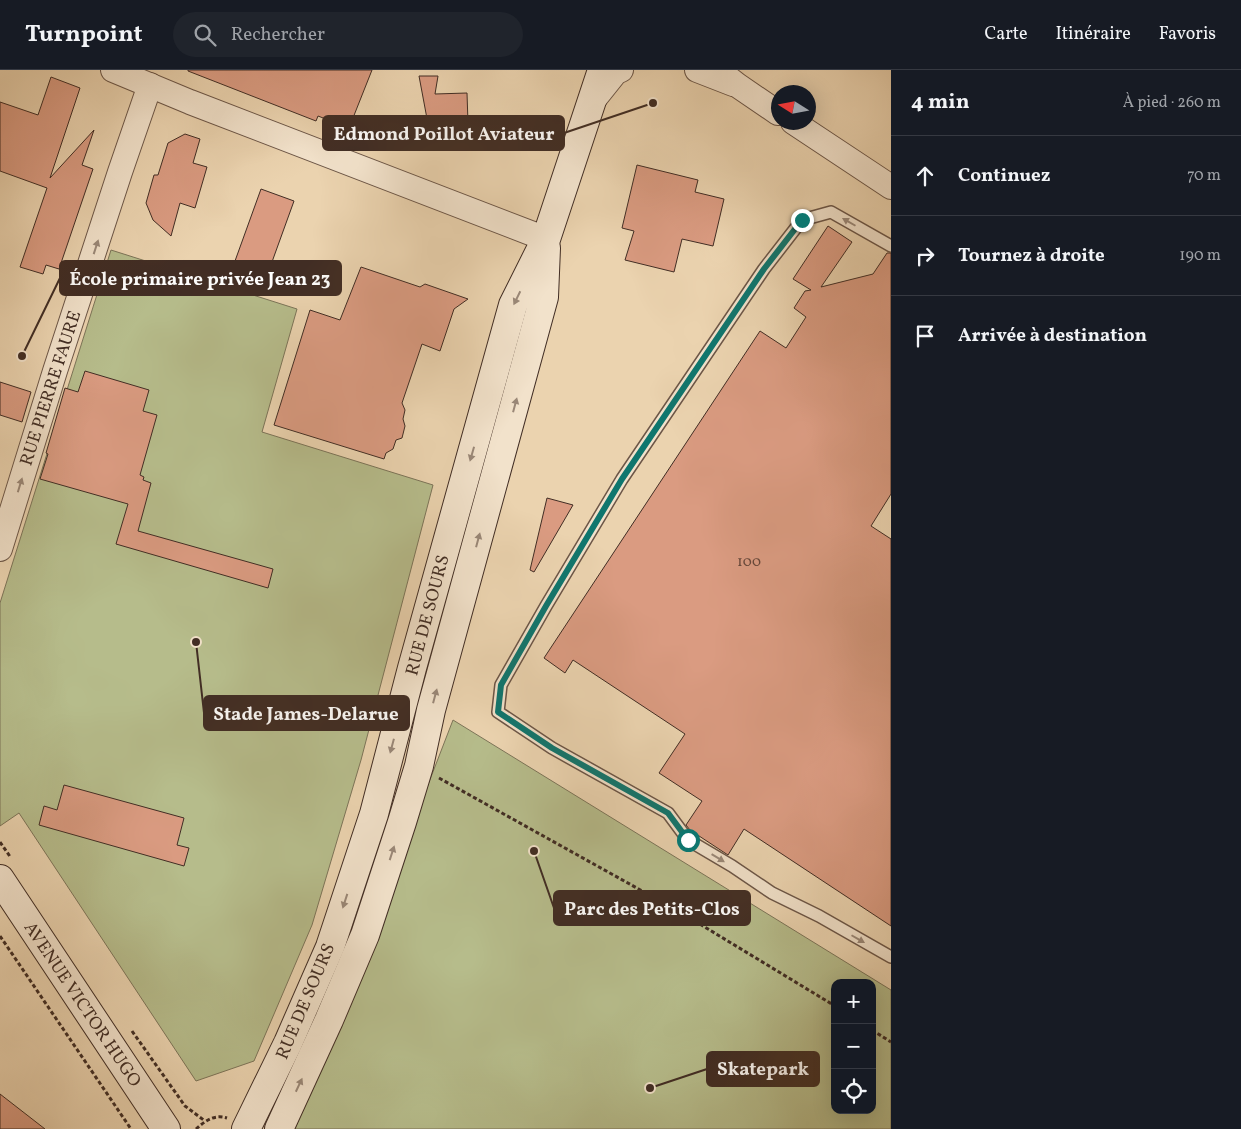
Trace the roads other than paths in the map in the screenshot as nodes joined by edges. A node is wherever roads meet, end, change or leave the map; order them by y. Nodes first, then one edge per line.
1 (113, 70) edge
2 (602, 70) edge
3 (621, 70) edge
4 (697, 70) edge
5 (718, 70) edge
6 (730, 78) edge
7 (150, 85) junction
8 (590, 104) junction
9 (771, 108) edge
10 (805, 130) edge
11 (891, 187) edge
12 (546, 239) junction
13 (891, 246) edge
14 (0, 548) edge
15 (0, 880) edge
16 (891, 957) edge
17 (166, 1129) edge
18 (246, 1129) edge
19 (279, 1129) edge

1 - 7 street
2 - 8 main road, RUE DE SOURS
3 - 8 street
4 - 6 street
5 - 6 street
6 - 9 street
7 - 12 street
14 -> 7 street, RUE PIERRE FAURE
8 - 12 main road, RUE DE SOURS
10 - 11 street
12 -> 18 main road, RUE DE SOURS
19 -> 12 main road, RUE DE SOURS
13 -> 16 lane
15 - 17 main road, AVENUE VICTOR HUGO

